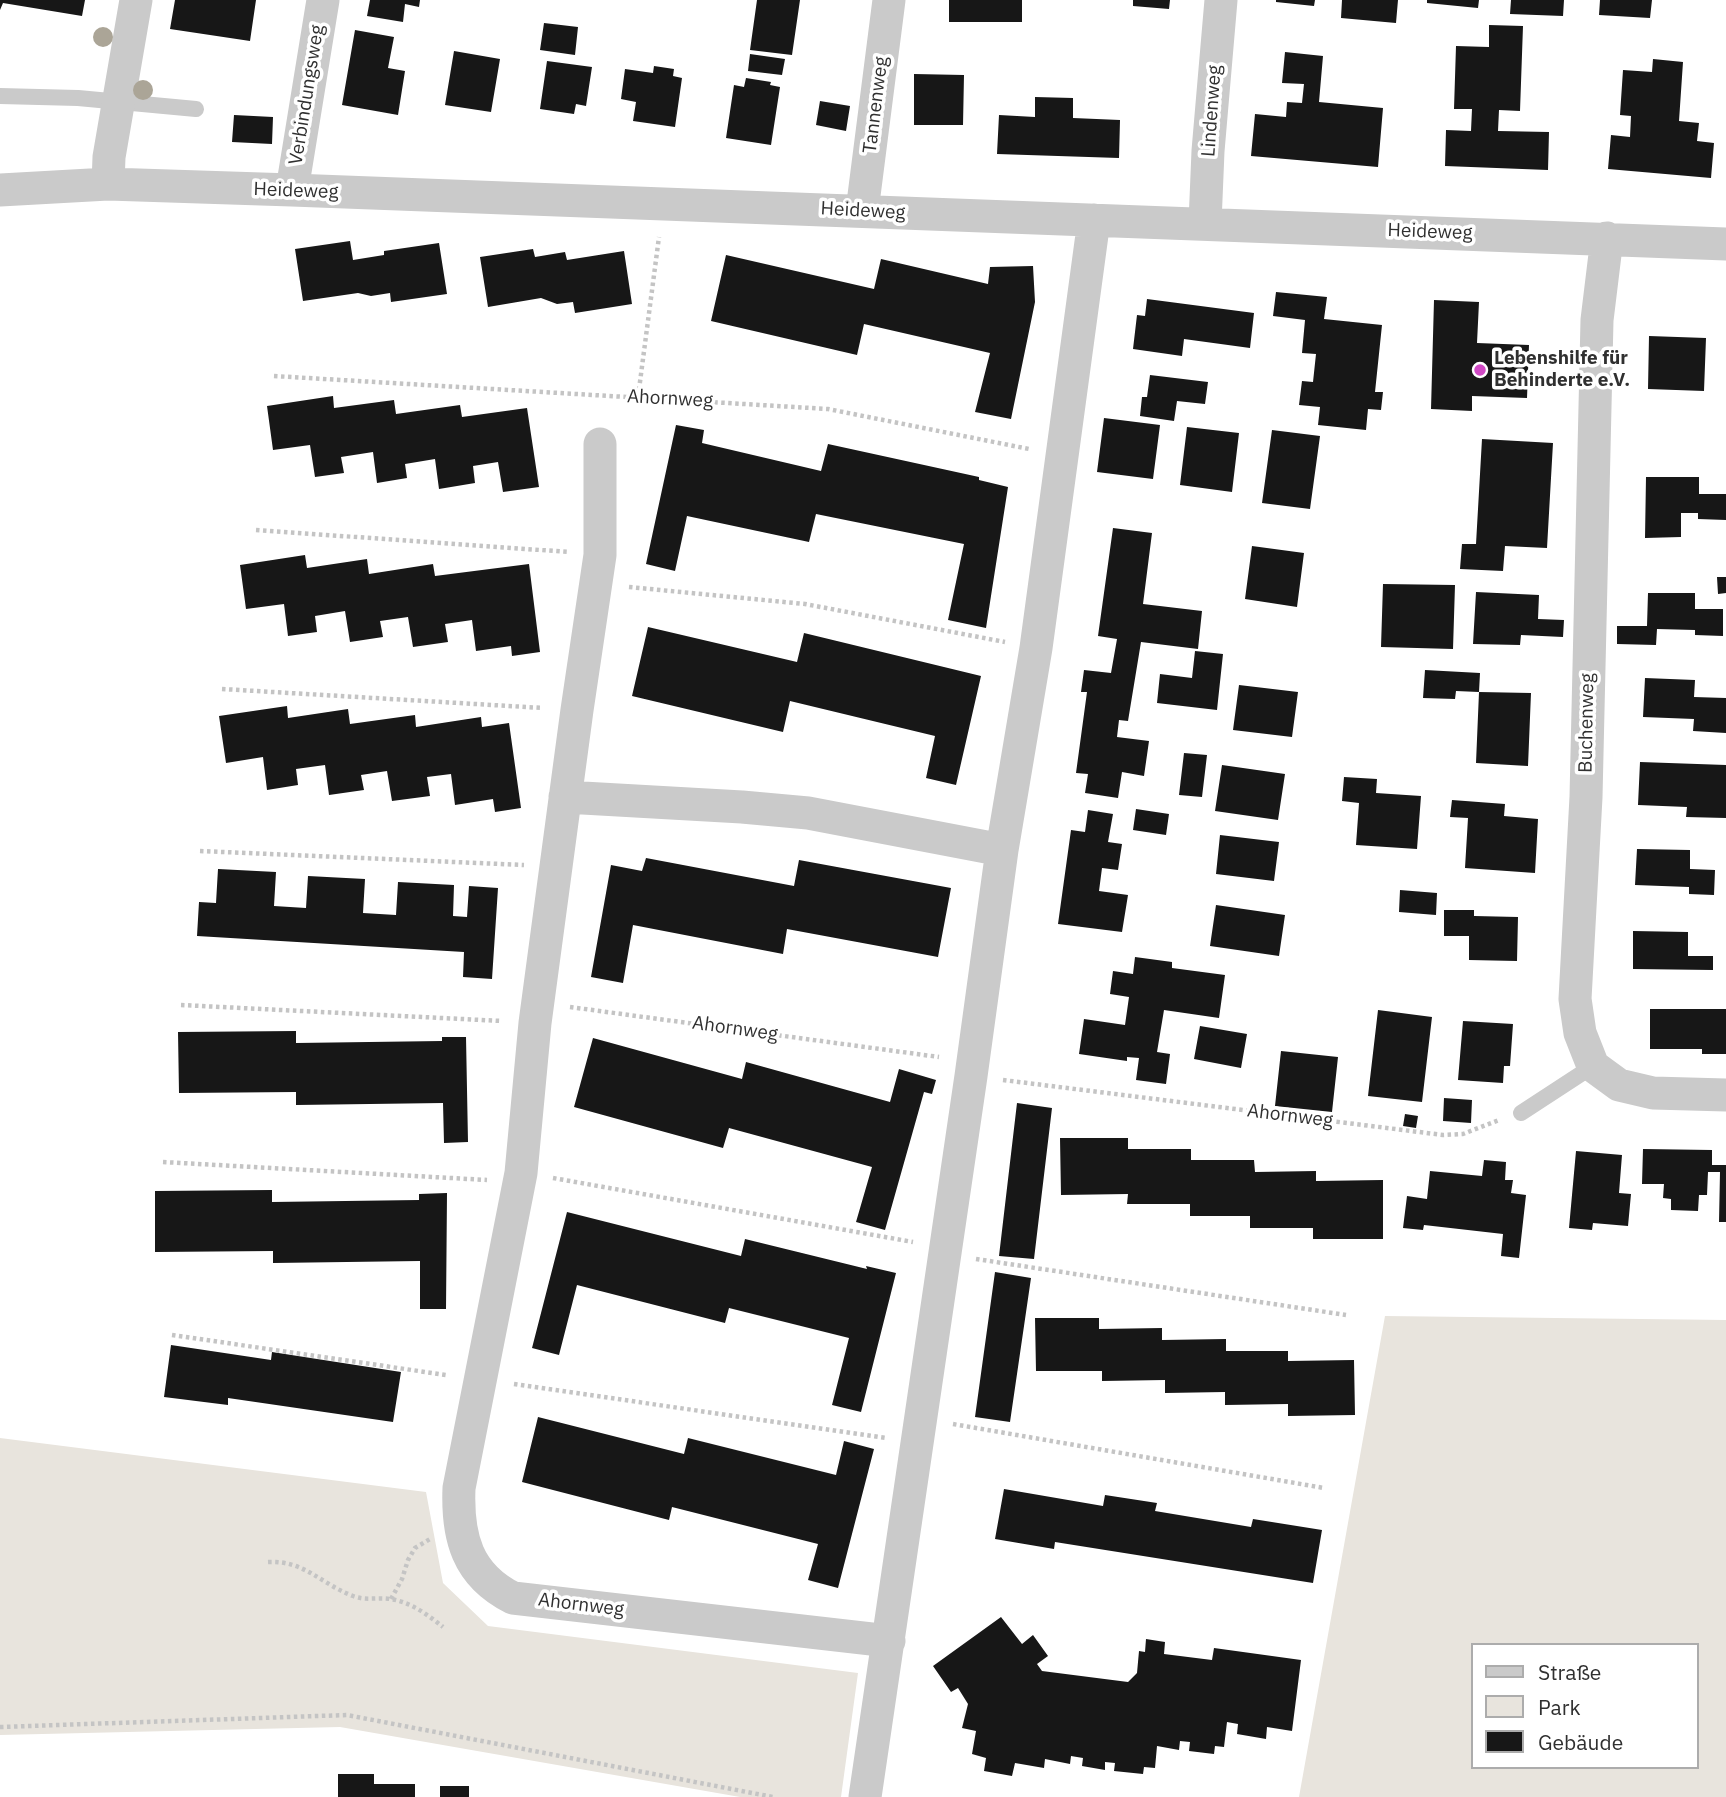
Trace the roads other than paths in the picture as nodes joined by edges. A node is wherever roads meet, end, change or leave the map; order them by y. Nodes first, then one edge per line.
1 (136, 0) edge
2 (323, 0) edge
3 (889, 0) edge
4 (1221, 0) edge
5 (0, 96) edge
6 (120, 103) junction
7 (196, 109) dead end
8 (108, 184) junction
9 (0, 190) edge
10 (292, 190) junction
11 (862, 211) junction
12 (1094, 220) junction
13 (1205, 223) junction
14 (1607, 238) junction
15 (1726, 244) edge
16 (600, 444) dead end
17 (565, 797) junction
18 (1002, 850) junction
19 (1593, 1066) junction
20 (1726, 1095) edge
21 (1521, 1112) road end
22 (889, 1641) junction
23 (865, 1797) edge

1 - 6 street
2 - 10 street, Verbindungsweg
3 - 11 street, Tannenweg
4 - 13 street, Lindenweg
5 - 6 lane
6 - 7 lane
6 - 8 street
8 - 9 street, Heideweg
8 - 10 street, Heideweg
10 - 11 street, Heideweg
11 - 12 street, Heideweg
12 - 13 street, Heideweg
12 - 18 street
13 - 14 street, Heideweg
14 - 15 street, Heideweg
14 - 19 street, Buchenweg
16 - 17 street, Ahornweg
17 - 18 street
17 - 22 street, Ahornweg
18 - 22 street
19 - 20 street
19 - 21 lane
22 - 23 street

